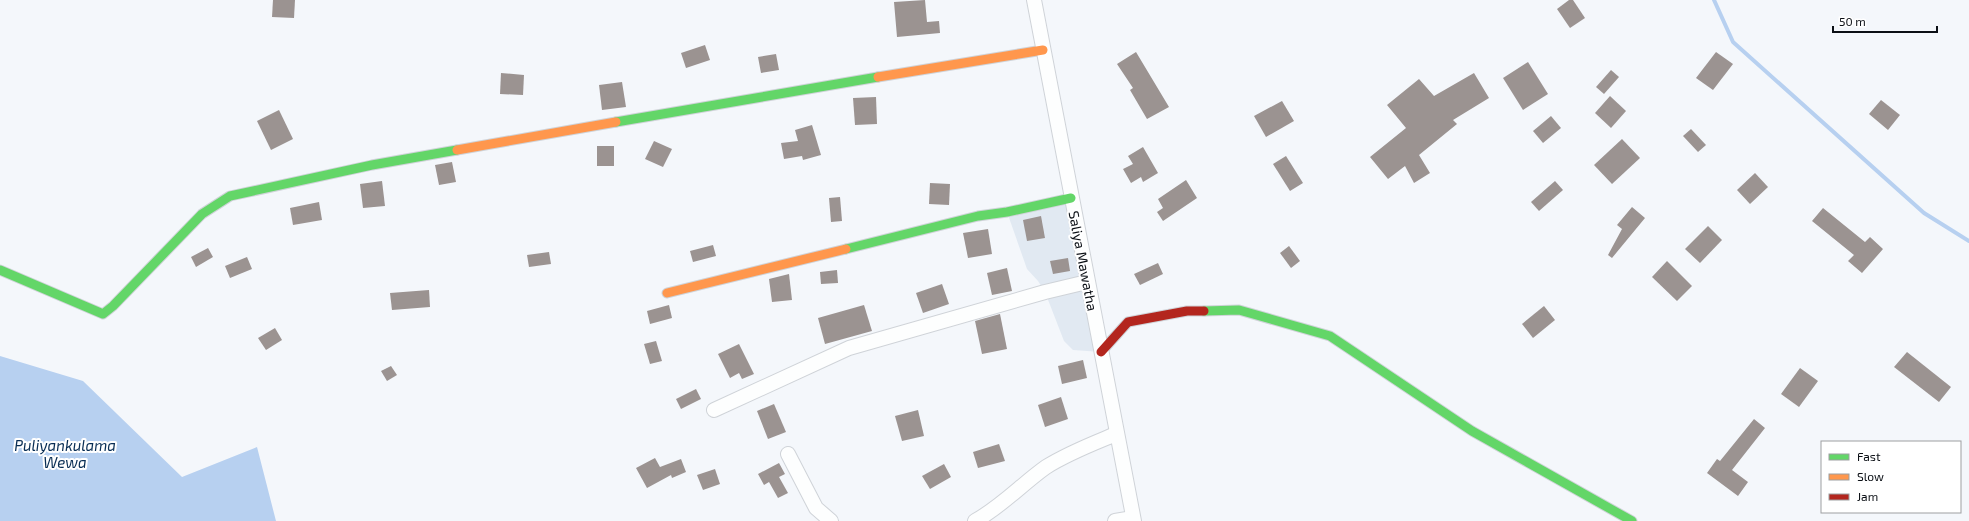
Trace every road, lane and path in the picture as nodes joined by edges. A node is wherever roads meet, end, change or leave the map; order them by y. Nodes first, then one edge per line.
1 (1034, 0) edge
2 (1043, 50) junction
3 (1071, 198) junction
4 (0, 270) edge
5 (1087, 282) junction
6 (667, 293) dead end
7 (1101, 352) junction
8 (714, 410) dead end
9 (1116, 434) junction
10 (788, 454) dead end
11 (1133, 519) edge
12 (831, 521) edge
13 (975, 521) edge
14 (1115, 521) edge
15 (1632, 521) edge

1 - 2 street, Saliya Mawatha
2 - 3 street, Saliya Mawatha
2 - 4 street
3 - 5 street, Saliya Mawatha
3 - 6 street
5 - 7 street, Saliya Mawatha
5 - 8 street
7 - 9 street, Saliya Mawatha
7 - 15 street
9 - 11 street, Saliya Mawatha
9 - 13 street
10 - 12 street
11 - 14 street

